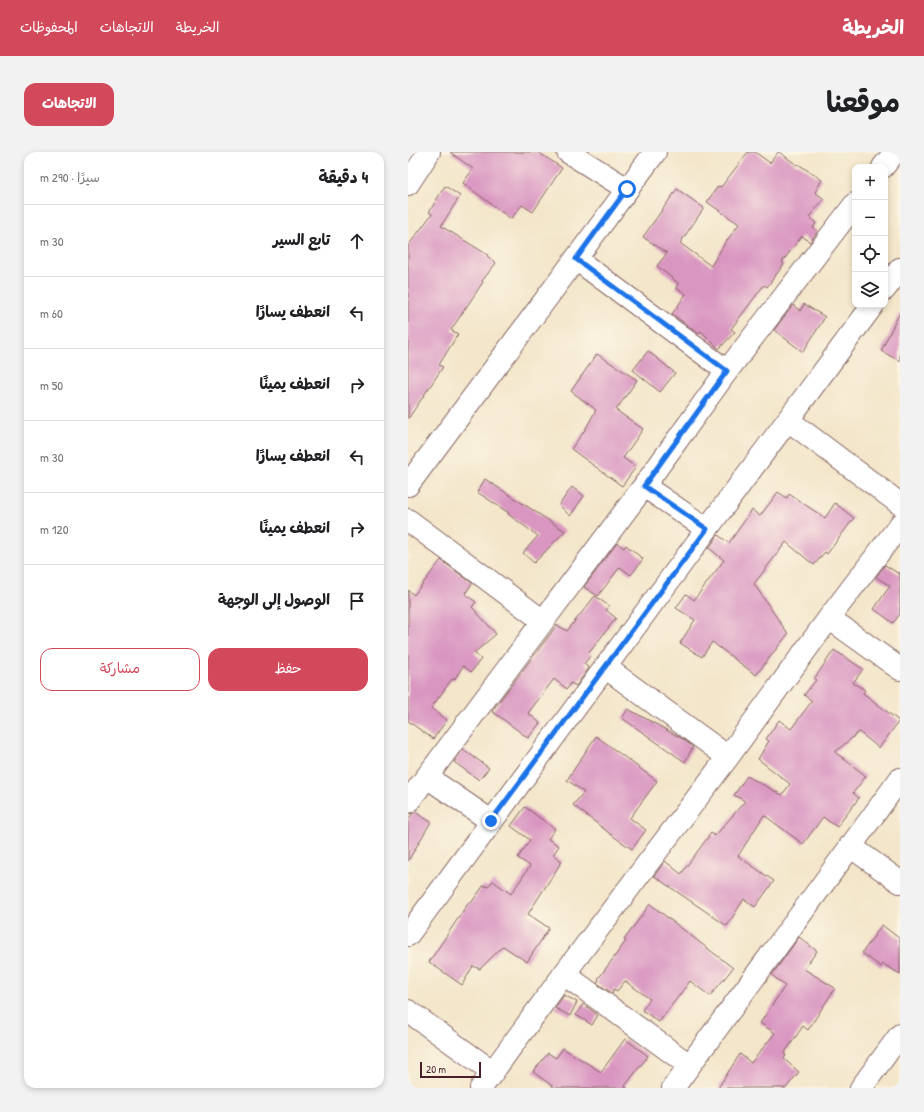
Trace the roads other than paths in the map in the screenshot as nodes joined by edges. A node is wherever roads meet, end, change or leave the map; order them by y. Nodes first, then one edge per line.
1 (429, 152) edge
2 (568, 152) edge
3 (655, 152) edge
4 (895, 152) edge
5 (885, 164) edge
6 (408, 184) edge
7 (627, 189) junction
8 (852, 208) edge
9 (576, 259) junction
10 (871, 308) edge
11 (727, 371) junction
12 (788, 420) junction
13 (408, 486) edge
14 (644, 486) junction
15 (900, 504) edge
16 (408, 520) edge
17 (900, 525) edge
18 (707, 529) junction
19 (829, 618) junction
20 (543, 621) junction
21 (605, 667) junction
22 (900, 669) edge
23 (728, 757) junction
24 (427, 777) junction
25 (900, 779) edge
26 (408, 802) edge
27 (491, 821) junction
28 (850, 846) junction
29 (900, 882) edge
30 (408, 935) edge
31 (564, 974) junction
32 (408, 1011) edge
33 (900, 1035) edge
34 (689, 1065) junction
35 (487, 1080) edge
36 (673, 1088) edge
37 (861, 1088) edge

1 - 6 street
2 - 7 street
3 - 7 street
4 - 5 street
7 - 9 street
8 - 11 street
9 - 11 street
9 - 13 street
10 - 12 street
11 - 14 street
12 - 15 street
12 - 18 street
14 - 18 street
14 - 20 street
16 - 20 street
17 - 19 street
18 - 21 street
19 - 22 street
19 - 23 street
20 - 24 street
21 - 23 street
21 - 27 street
23 - 31 street
24 - 26 street
24 - 27 street
25 - 28 street
27 - 30 street
28 - 29 street
28 - 34 street
31 - 34 street
31 - 35 street
32 - 35 street
33 - 37 street
34 - 36 street

